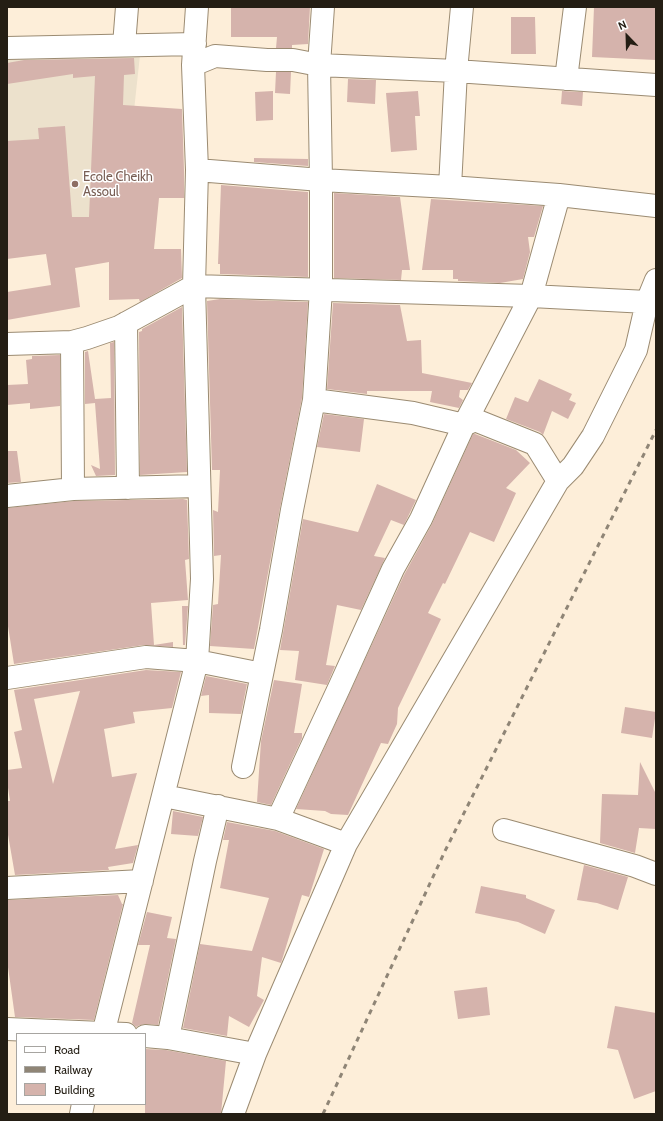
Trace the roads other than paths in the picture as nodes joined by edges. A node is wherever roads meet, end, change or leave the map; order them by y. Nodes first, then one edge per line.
1 (127, 7) edge
2 (197, 7) edge
3 (323, 7) edge
4 (462, 7) edge
5 (575, 7) edge
6 (124, 45) junction
7 (7, 48) edge
8 (194, 54) junction
9 (319, 65) junction
10 (456, 71) junction
11 (566, 79) junction
12 (656, 85) edge
13 (197, 170) junction
14 (322, 180) junction
15 (450, 187) junction
16 (559, 195) junction
17 (656, 206) edge
18 (656, 280) edge
19 (194, 286) junction
20 (321, 289) junction
21 (531, 296) junction
22 (647, 302) junction
23 (126, 323) junction
24 (72, 342) junction
25 (7, 344) edge
26 (314, 400) junction
27 (464, 425) junction
28 (558, 481) junction
29 (199, 486) junction
30 (128, 488) junction
31 (73, 489) junction
32 (7, 496) edge
33 (197, 661) junction
34 (262, 674) junction
35 (7, 678) edge
36 (243, 767) dead end
37 (164, 796) junction
38 (218, 806) junction
39 (278, 818) junction
40 (504, 830) dead end
41 (346, 844) junction
42 (656, 874) edge
43 (142, 881) junction
44 (7, 888) edge
45 (7, 1029) edge
46 (103, 1033) edge
47 (146, 1036) edge
48 (168, 1038) junction
49 (255, 1054) junction
50 (233, 1114) edge

1 - 6 street
2 - 8 street
3 - 9 street
4 - 10 street
5 - 11 street
6 - 7 street
6 - 8 street
8 - 9 street
8 - 13 street
9 - 10 street
9 - 14 street
10 - 11 street
10 - 15 street
11 - 12 street
13 - 14 street
13 - 19 street
14 - 15 street
14 - 20 street
15 - 16 street
16 - 17 street
16 - 21 street
18 - 22 street
19 - 20 street
19 - 23 street
19 - 29 street
20 - 21 street
20 - 26 street
21 - 22 street
21 - 27 street
22 - 28 street
23 - 24 street
23 - 30 street
24 - 25 street
24 - 31 street
26 - 27 street
26 - 34 street
27 - 28 street
27 - 39 street
28 - 41 street
29 - 30 street
29 - 33 street
30 - 31 street
31 - 32 street
33 - 34 street
33 - 35 street
33 - 37 street
34 - 36 street
37 - 38 street
37 - 43 street
38 - 39 street
38 - 48 street
39 - 41 street
40 - 42 street
41 - 49 street
43 - 44 street
43 - 46 street
45 - 46 street
47 - 48 street
48 - 49 street
49 - 50 street

